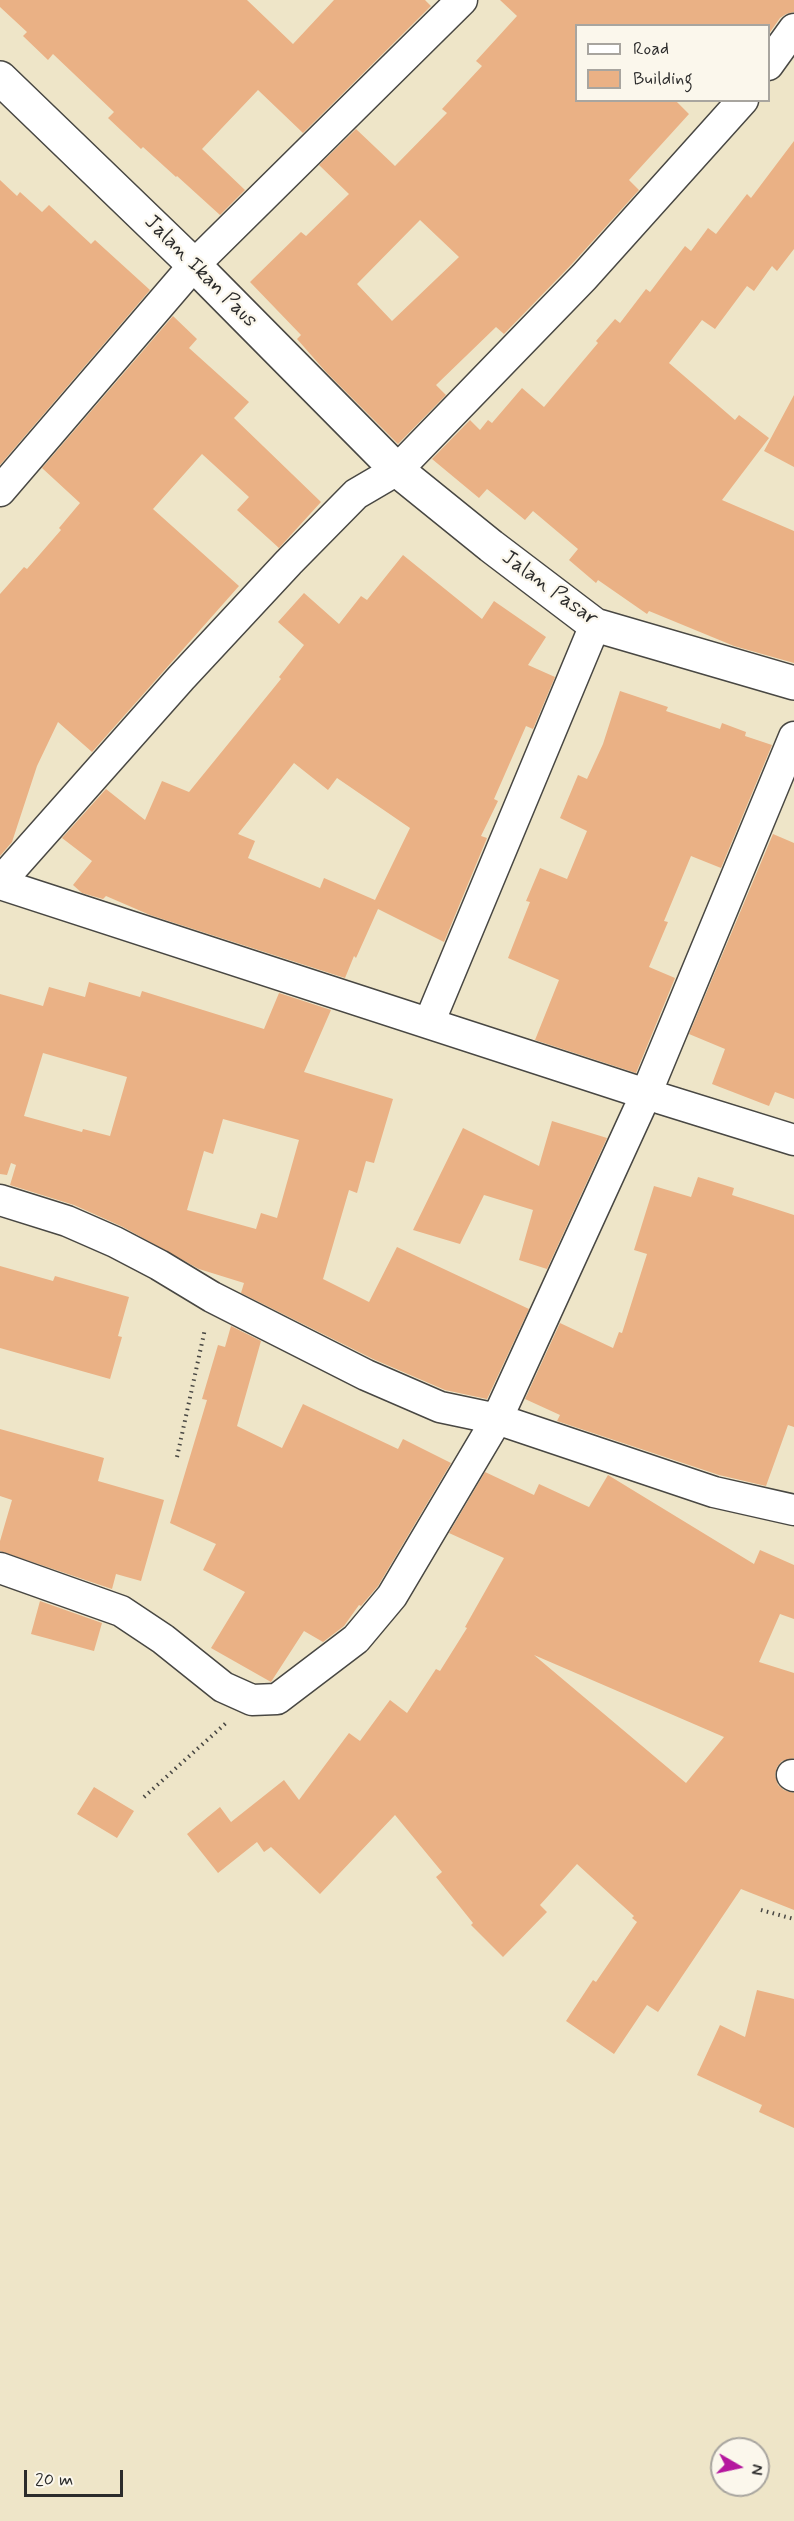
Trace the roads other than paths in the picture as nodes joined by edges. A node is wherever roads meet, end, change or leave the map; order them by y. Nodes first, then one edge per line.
1 (462, 0) edge
2 (794, 28) edge
3 (770, 62) edge
4 (0, 78) edge
5 (741, 102) edge
6 (194, 265) junction
7 (397, 470) junction
8 (0, 491) edge
9 (595, 626) junction
10 (794, 683) edge
11 (794, 737) edge
12 (0, 883) edge
13 (429, 1023) junction
14 (646, 1095) junction
15 (794, 1140) edge
16 (0, 1200) edge
17 (497, 1419) junction
18 (794, 1510) edge
19 (0, 1568) edge

1 - 6 street
2 - 3 street
4 - 6 street, Jalan Ikan Paus
5 - 7 street
6 - 7 street, Jalan Ikan Paus
6 - 8 street
7 - 9 street, Jalan Pasar
7 - 12 street
9 - 10 street, Jalan Pasar
9 - 13 street
11 - 14 street
12 - 13 street
13 - 14 street
14 - 15 street
14 - 17 street
16 - 17 street
17 - 18 street
17 - 19 street

